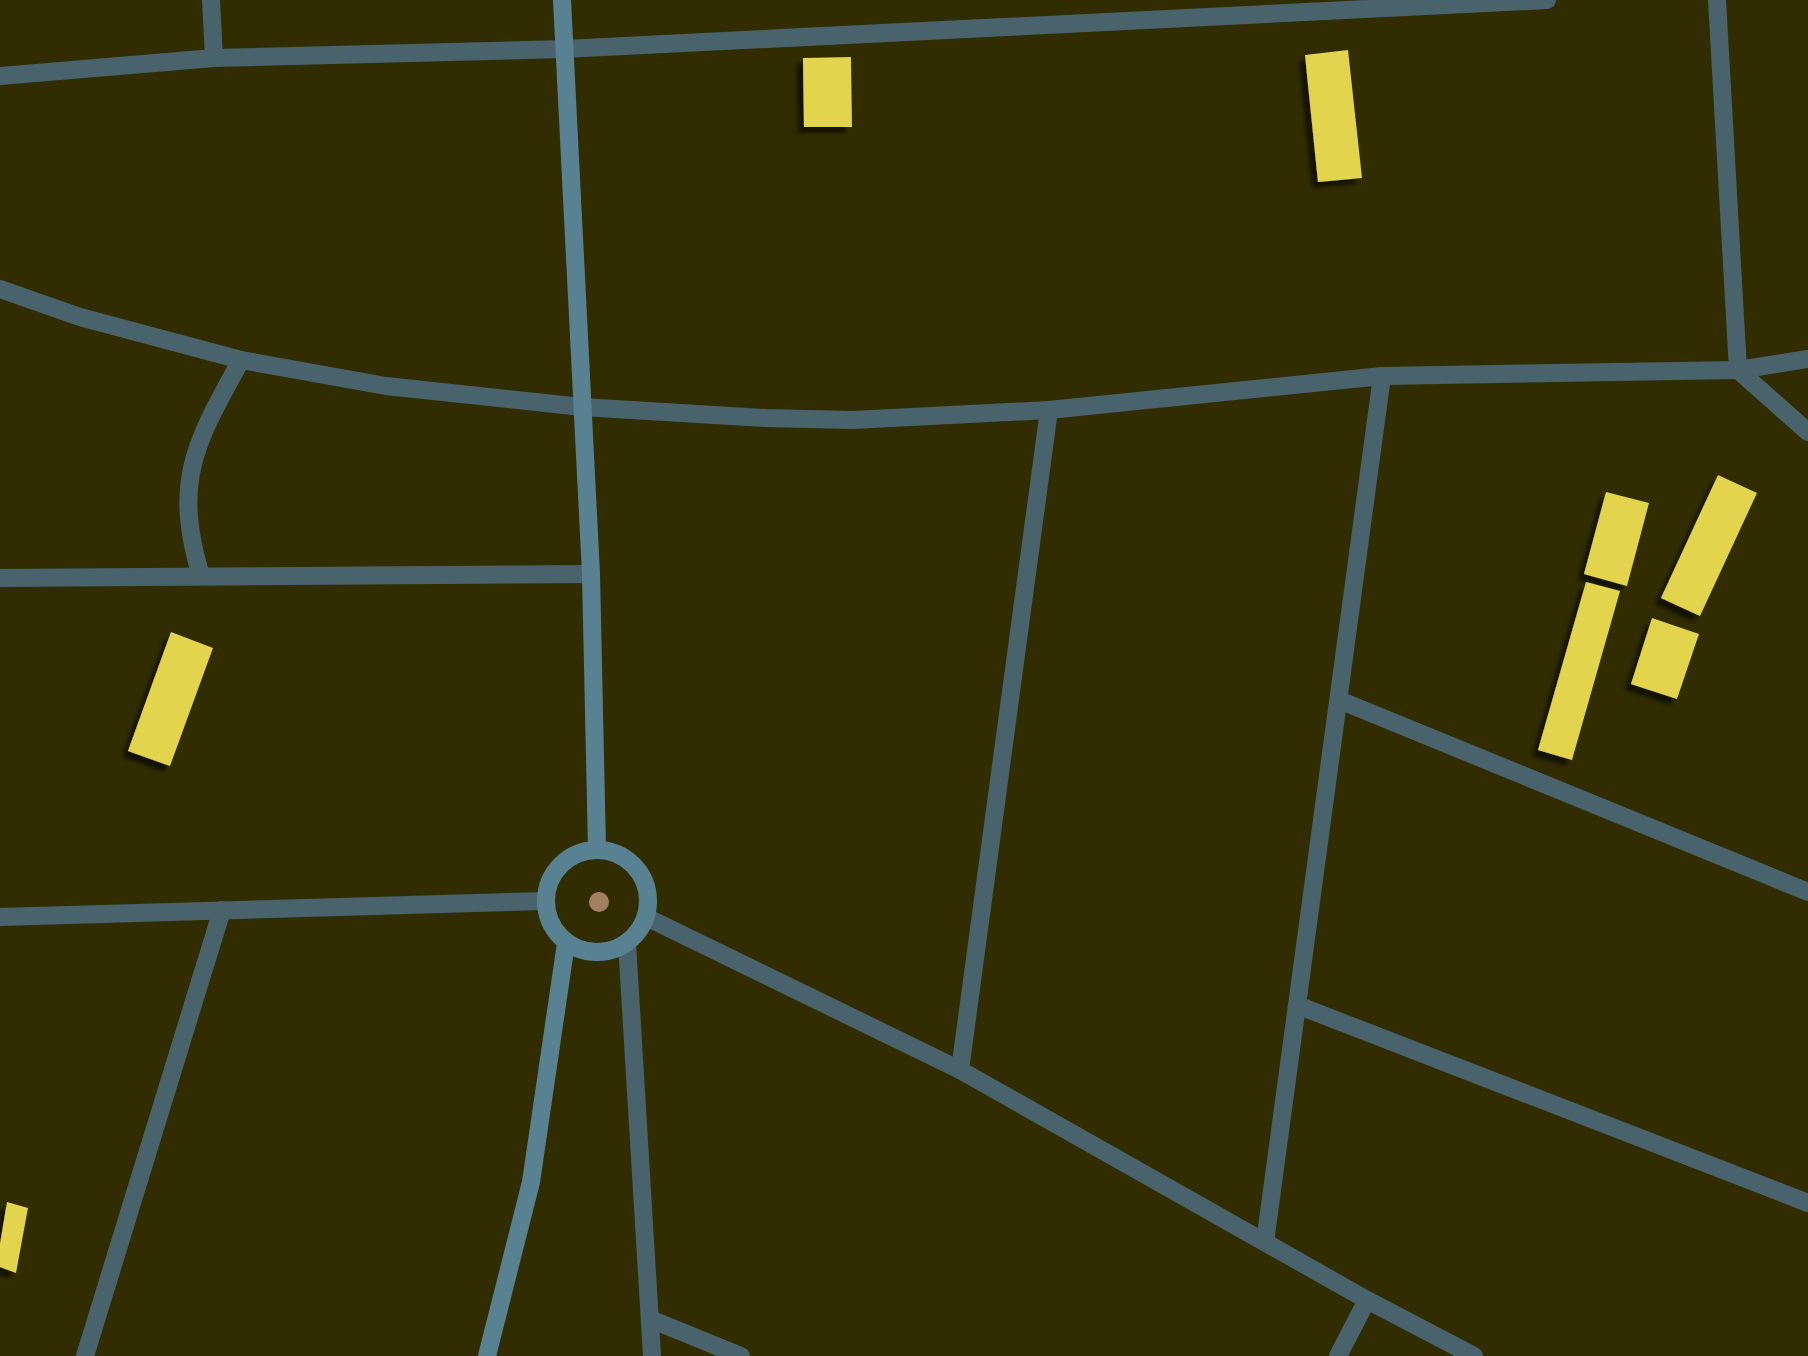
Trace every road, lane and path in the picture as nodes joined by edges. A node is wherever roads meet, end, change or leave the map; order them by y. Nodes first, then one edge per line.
1 (211, 0) edge
2 (562, 0) edge
3 (1547, 0) edge
4 (1717, 0) edge
5 (564, 49) junction
6 (214, 58) junction
7 (0, 76) edge
8 (0, 289) edge
9 (1808, 359) edge
10 (242, 360) junction
11 (1738, 370) junction
12 (1382, 376) junction
13 (582, 407) junction
14 (1049, 410) junction
15 (1808, 432) edge
16 (591, 573) junction
17 (201, 576) junction
18 (0, 578) edge
19 (1339, 700) junction
20 (597, 849) junction
21 (1808, 892) edge
22 (545, 901) junction
23 (222, 910) junction
24 (0, 917) edge
25 (646, 917) junction
26 (566, 943) junction
27 (627, 943) junction
28 (1297, 1005) junction
29 (960, 1070) junction
30 (1808, 1203) edge
31 (1265, 1242) junction
32 (1367, 1300) junction
33 (650, 1319) junction
34 (85, 1356) edge
35 (487, 1356) edge
36 (652, 1356) edge
37 (741, 1356) edge
38 (1338, 1356) edge
39 (1474, 1356) edge

1 - 6 street
2 - 5 street
3 - 5 street
4 - 11 street
5 - 6 street
5 - 13 street
6 - 7 street
8 - 10 street
9 - 11 street
10 - 13 street
10 - 17 street
11 - 12 street
11 - 15 street
12 - 14 street
12 - 19 street
13 - 14 street
13 - 16 street
14 - 29 street
16 - 17 street
16 - 20 street
17 - 18 street
19 - 21 street
19 - 28 street
20 - 22 street
20 - 25 street
22 - 23 street
22 - 26 street
23 - 24 street
23 - 34 street
25 - 27 street
25 - 29 street
26 - 27 street
26 - 35 street
27 - 33 street
28 - 30 street
28 - 31 street
29 - 31 street
31 - 32 street
32 - 38 street
32 - 39 street
33 - 36 street
33 - 37 street

